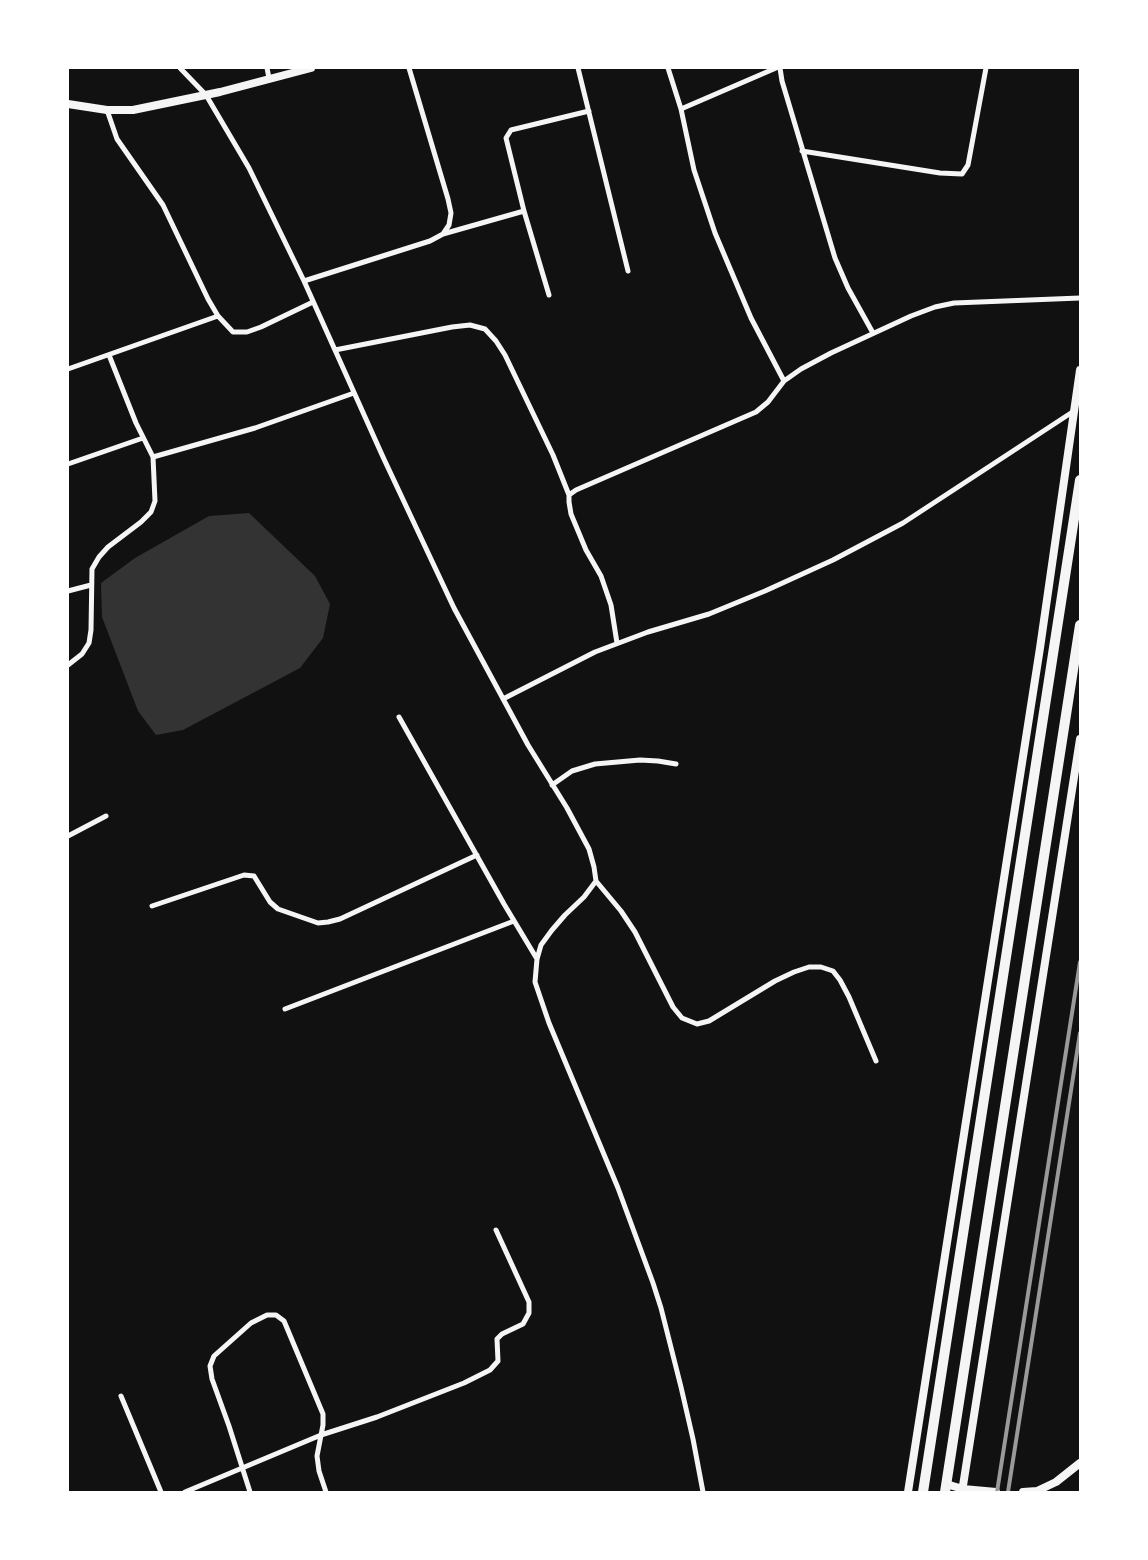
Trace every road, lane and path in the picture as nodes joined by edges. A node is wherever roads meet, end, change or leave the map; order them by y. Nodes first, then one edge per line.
1 (180, 68) edge
2 (267, 68) edge
3 (311, 68) edge
4 (409, 68) edge
5 (578, 68) edge
6 (668, 68) edge
7 (778, 68) edge
8 (986, 68) edge
9 (269, 78) junction
10 (206, 95) junction
11 (68, 104) edge
12 (681, 109) junction
13 (107, 110) junction
14 (589, 111) junction
15 (802, 151) junction
16 (524, 211) junction
17 (444, 234) junction
18 (628, 271) dead end
19 (304, 281) junction
20 (548, 295) dead end
21 (1080, 298) edge
22 (313, 302) junction
23 (218, 316) junction
24 (873, 333) junction
25 (335, 350) junction
26 (108, 355) junction
27 (68, 369) edge
28 (1080, 370) edge
29 (784, 381) junction
30 (354, 393) junction
31 (1074, 411) junction
32 (143, 438) junction
33 (153, 457) junction
34 (68, 464) edge
35 (1080, 480) edge
36 (569, 494) junction
37 (91, 584) junction
38 (68, 591) edge
39 (1080, 626) edge
40 (617, 643) junction
41 (68, 665) edge
42 (503, 699) junction
43 (399, 717) dead end
44 (1080, 739) edge
45 (676, 764) dead end
46 (552, 785) junction
47 (106, 816) dead end
48 (68, 836) edge
49 (477, 855) junction
50 (596, 881) junction
51 (152, 906) dead end
52 (514, 921) junction
53 (537, 959) junction
54 (286, 1009) dead end
55 (876, 1061) dead end
56 (496, 1230) dead end
57 (121, 1396) dead end
58 (321, 1435) junction
59 (1080, 1463) edge
60 (243, 1468) junction
61 (945, 1488) edge
62 (962, 1491) edge
63 (161, 1492) edge
64 (185, 1492) edge
65 (250, 1492) edge
66 (326, 1492) edge
67 (703, 1492) edge
68 (908, 1492) edge
69 (924, 1492) edge
70 (996, 1492) edge
71 (1023, 1492) edge

1 - 10 street
2 - 9 street
3 - 9 street
4 - 17 street
5 - 14 street
6 - 12 street
7 - 12 street
7 - 15 street
8 - 15 street
9 - 10 street
10 - 13 street
10 - 19 street
11 - 13 street
12 - 29 street
13 - 23 street
14 - 16 street
14 - 18 street
15 - 24 street
16 - 17 street
16 - 20 street
17 - 19 street
19 - 22 street
21 - 24 street
22 - 23 street
22 - 25 street
23 - 26 street
24 - 29 street
25 - 30 street
25 - 36 street
26 - 27 street
26 - 32 street
28 - 31 street
29 - 36 street
30 - 33 street
30 - 42 street
31 - 40 street
31 - 68 street
32 - 33 street
32 - 34 street
33 - 37 street
35 - 69 highway
36 - 40 street
37 - 38 street
37 - 41 street
39 - 61 highway
40 - 42 street
42 - 46 street
43 - 49 street
44 - 62 street
45 - 46 street
46 - 50 street
47 - 48 street
49 - 51 street
49 - 52 street
50 - 53 street
50 - 55 street
52 - 53 street
52 - 54 street
53 - 67 street
56 - 58 street
57 - 63 street
58 - 60 street
58 - 60 street
58 - 66 street
59 - 71 street
60 - 64 street
60 - 65 street
61 - 62 street
62 - 70 street

